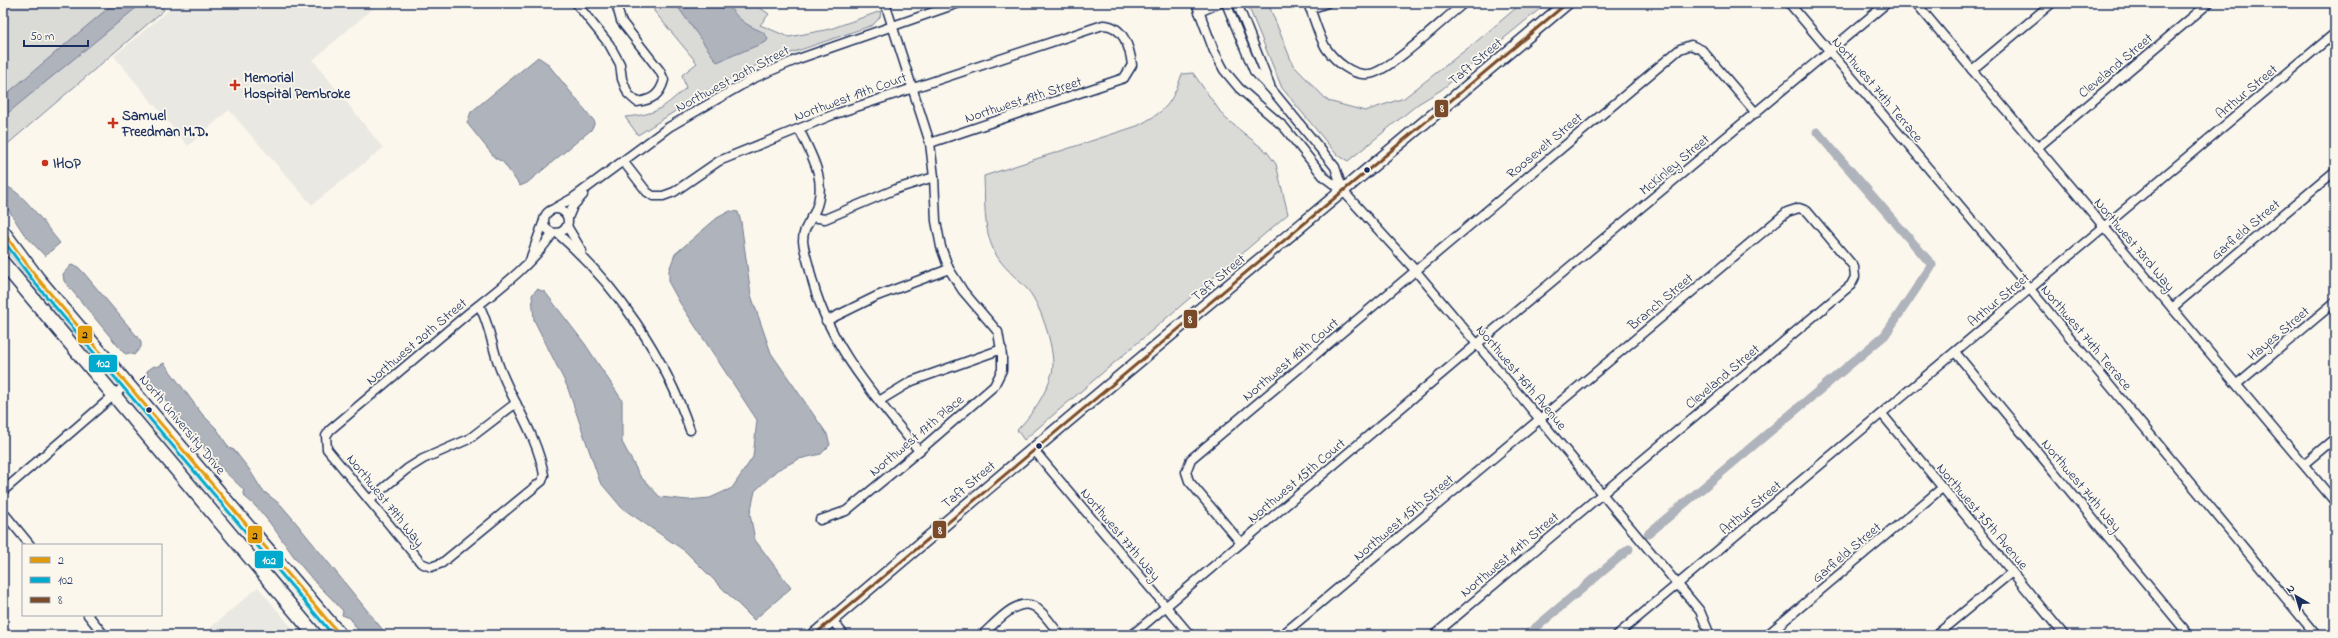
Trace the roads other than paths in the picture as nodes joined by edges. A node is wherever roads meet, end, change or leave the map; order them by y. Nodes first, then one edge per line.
1 (576, 3) edge
2 (616, 3) edge
3 (885, 3) edge
4 (959, 3) edge
5 (1196, 3) edge
6 (1220, 3) edge
7 (1226, 3) edge
8 (1237, 3) edge
9 (1327, 3) edge
10 (1464, 3) edge
11 (1567, 3) edge
12 (1789, 3) edge
13 (1888, 3) edge
14 (1916, 3) edge
15 (2052, 3) edge
16 (2209, 3) edge
17 (1309, 6) edge
18 (1199, 12) junction
19 (893, 25) junction
20 (2335, 33) edge
21 (1829, 52) junction
22 (1972, 70) junction
23 (1124, 78) joint
24 (912, 87) junction
25 (1272, 90) junction
26 (1756, 113) junction
27 (799, 129) junction
28 (930, 143) junction
29 (2037, 148) junction
30 (623, 161) junction
31 (2335, 171) edge
32 (934, 177) junction
33 (598, 179) junction
34 (1343, 191) junction
35 (555, 208) junction
36 (1798, 208) joint
37 (811, 217) junction
38 (567, 222) junction
39 (543, 223) junction
40 (2104, 227) junction
41 (3, 232) edge
42 (555, 233) junction
43 (528, 261) junction
44 (3, 263) edge
45 (590, 264) junction
46 (949, 269) junction
47 (1415, 270) junction
48 (2030, 289) junction
49 (2335, 302) edge
50 (478, 305) junction
51 (2172, 308) junction
52 (826, 321) junction
53 (1477, 344) junction
54 (1002, 349) junction
55 (1955, 352) junction
56 (128, 383) junction
57 (2237, 384) junction
58 (114, 395) junction
59 (879, 401) junction
60 (516, 403) junction
61 (1882, 414) junction
62 (1540, 419) junction
63 (690, 430) dead end
64 (2335, 438) edge
65 (326, 444) joint
66 (1033, 449) junction
67 (919, 451) junction
68 (2304, 464) junction
69 (1942, 488) junction
70 (3, 491) edge
71 (1602, 492) junction
72 (369, 500) junction
73 (2335, 502) edge
74 (3, 512) edge
75 (820, 520) dead end
76 (1241, 543) junction
77 (29, 544) edge
78 (2012, 572) junction
79 (1677, 584) junction
80 (1166, 607) junction
81 (89, 616) edge
82 (832, 620) junction
83 (104, 635) edge
84 (315, 635) edge
85 (340, 635) edge
86 (814, 635) edge
87 (844, 635) edge
88 (982, 635) edge
89 (1060, 635) edge
90 (1132, 635) edge
91 (1190, 635) edge
92 (1282, 635) edge
93 (1434, 635) edge
94 (1617, 635) edge
95 (1710, 635) edge
96 (1767, 635) edge
97 (1936, 635) edge
98 (2064, 635) edge
99 (2189, 635) edge
100 (2316, 635) edge

1 - 2 street
3 - 19 street, Northwest 17th Place
4 - 19 street, Northwest 20th Street
5 - 18 street, Northwest 76th Avenue
6 - 18 street
7 - 25 street, Northwest 76th Avenue
8 - 25 street, Northwest 76th Avenue
9 - 17 street
10 - 17 street
11 - 34 street, Taft Street
12 - 21 street, Northwest 74th Terrace
13 - 21 street, McKinley Street
14 - 22 street, Northwest 73rd Way
15 - 22 street
16 - 29 street, Cleveland Street
18 - 34 street, Northwest 76th Avenue
19 - 24 street, Northwest 17th Place
19 - 30 street, Northwest 20th Street
20 - 40 street, Arthur Street
21 - 26 street, McKinley Street
21 - 48 street, Northwest 74th Terrace
22 - 29 street, Northwest 73rd Way
23 - 24 street, Northwest 19th Court
23 - 28 street, Northwest 19th Street
24 - 27 street, Northwest 19th Court
24 - 28 street, Northwest 17th Place
25 - 34 street, Northwest 76th Avenue
26 - 47 street, Roosevelt Street
26 - 53 street, McKinley Street
27 - 30 street, Northwest 19th Court
27 - 37 street
28 - 32 street, Northwest 17th Place
29 - 40 street, Northwest 73rd Way
30 - 33 street, Northwest 20th Street
31 - 51 street, Garfield Street
32 - 37 street
32 - 46 street, Northwest 17th Place
33 - 35 street, Northwest 20th Street
33 - 38 street, Northwest 20th Street
34 - 47 street, Northwest 76th Avenue
34 - 66 street, Taft Street
35 - 38 street
35 - 39 street
36 - 62 street, Branch Street
36 - 71 street, Cleveland Street
37 - 52 street
38 - 42 street
38 - 45 street
39 - 42 street
39 - 43 street, Northwest 20th Street
40 - 48 street, Arthur Street
40 - 51 street, Northwest 73rd Way
41 - 56 main road, North University Drive
42 - 43 street, Northwest 20th Street
42 - 45 street
43 - 50 street, Northwest 20th Street
44 - 58 main road
45 - 63 street
46 - 52 street
46 - 54 street, Northwest 17th Place
47 - 53 street, Northwest 76th Avenue
47 - 76 street, Northwest 16th Court
48 - 55 street, Arthur Street
48 - 100 street, Northwest 74th Terrace
49 - 57 street, Hayes Street
50 - 60 street
50 - 65 street, Northwest 20th Street
51 - 57 street, Northwest 73rd Way
52 - 59 street
53 - 62 street, Northwest 76th Avenue
53 - 76 street, Northwest 15th Court
54 - 59 street
54 - 67 street, Northwest 17th Place
55 - 61 street, Arthur Street
55 - 99 street, Northwest 74th Way
56 - 58 street
56 - 85 main road, North University Drive
57 - 68 street, Northwest 73rd Way
58 - 70 street
58 - 84 main road
59 - 67 street
60 - 72 street
60 - 72 street, Northwest 79th Way
61 - 69 street, Northwest 75th Avenue
61 - 79 street, Arthur Street
62 - 71 street, Northwest 76th Avenue
62 - 92 street, Northwest 15th Street
64 - 68 street
65 - 72 street, Northwest 79th Way
66 - 80 street, Northwest 77th Way
66 - 82 street, Taft Street
67 - 75 street, Northwest 17th Place
68 - 73 street, Northwest 73rd Way
69 - 78 street, Northwest 75th Avenue
69 - 96 street, Garfield Street
71 - 79 street, Northwest 76th Avenue
71 - 93 street, Northwest 14th Street
74 - 77 street
76 - 80 street, Northwest 15th Court
78 - 97 street
78 - 98 street, Northwest 75th Avenue
79 - 94 street, Arthur Street
79 - 95 street, Northwest 76th Avenue
80 - 90 street, Northwest 15th Court
80 - 91 street, Northwest 77th Way
81 - 83 street
82 - 86 street, Taft Street
82 - 87 street
88 - 89 street

